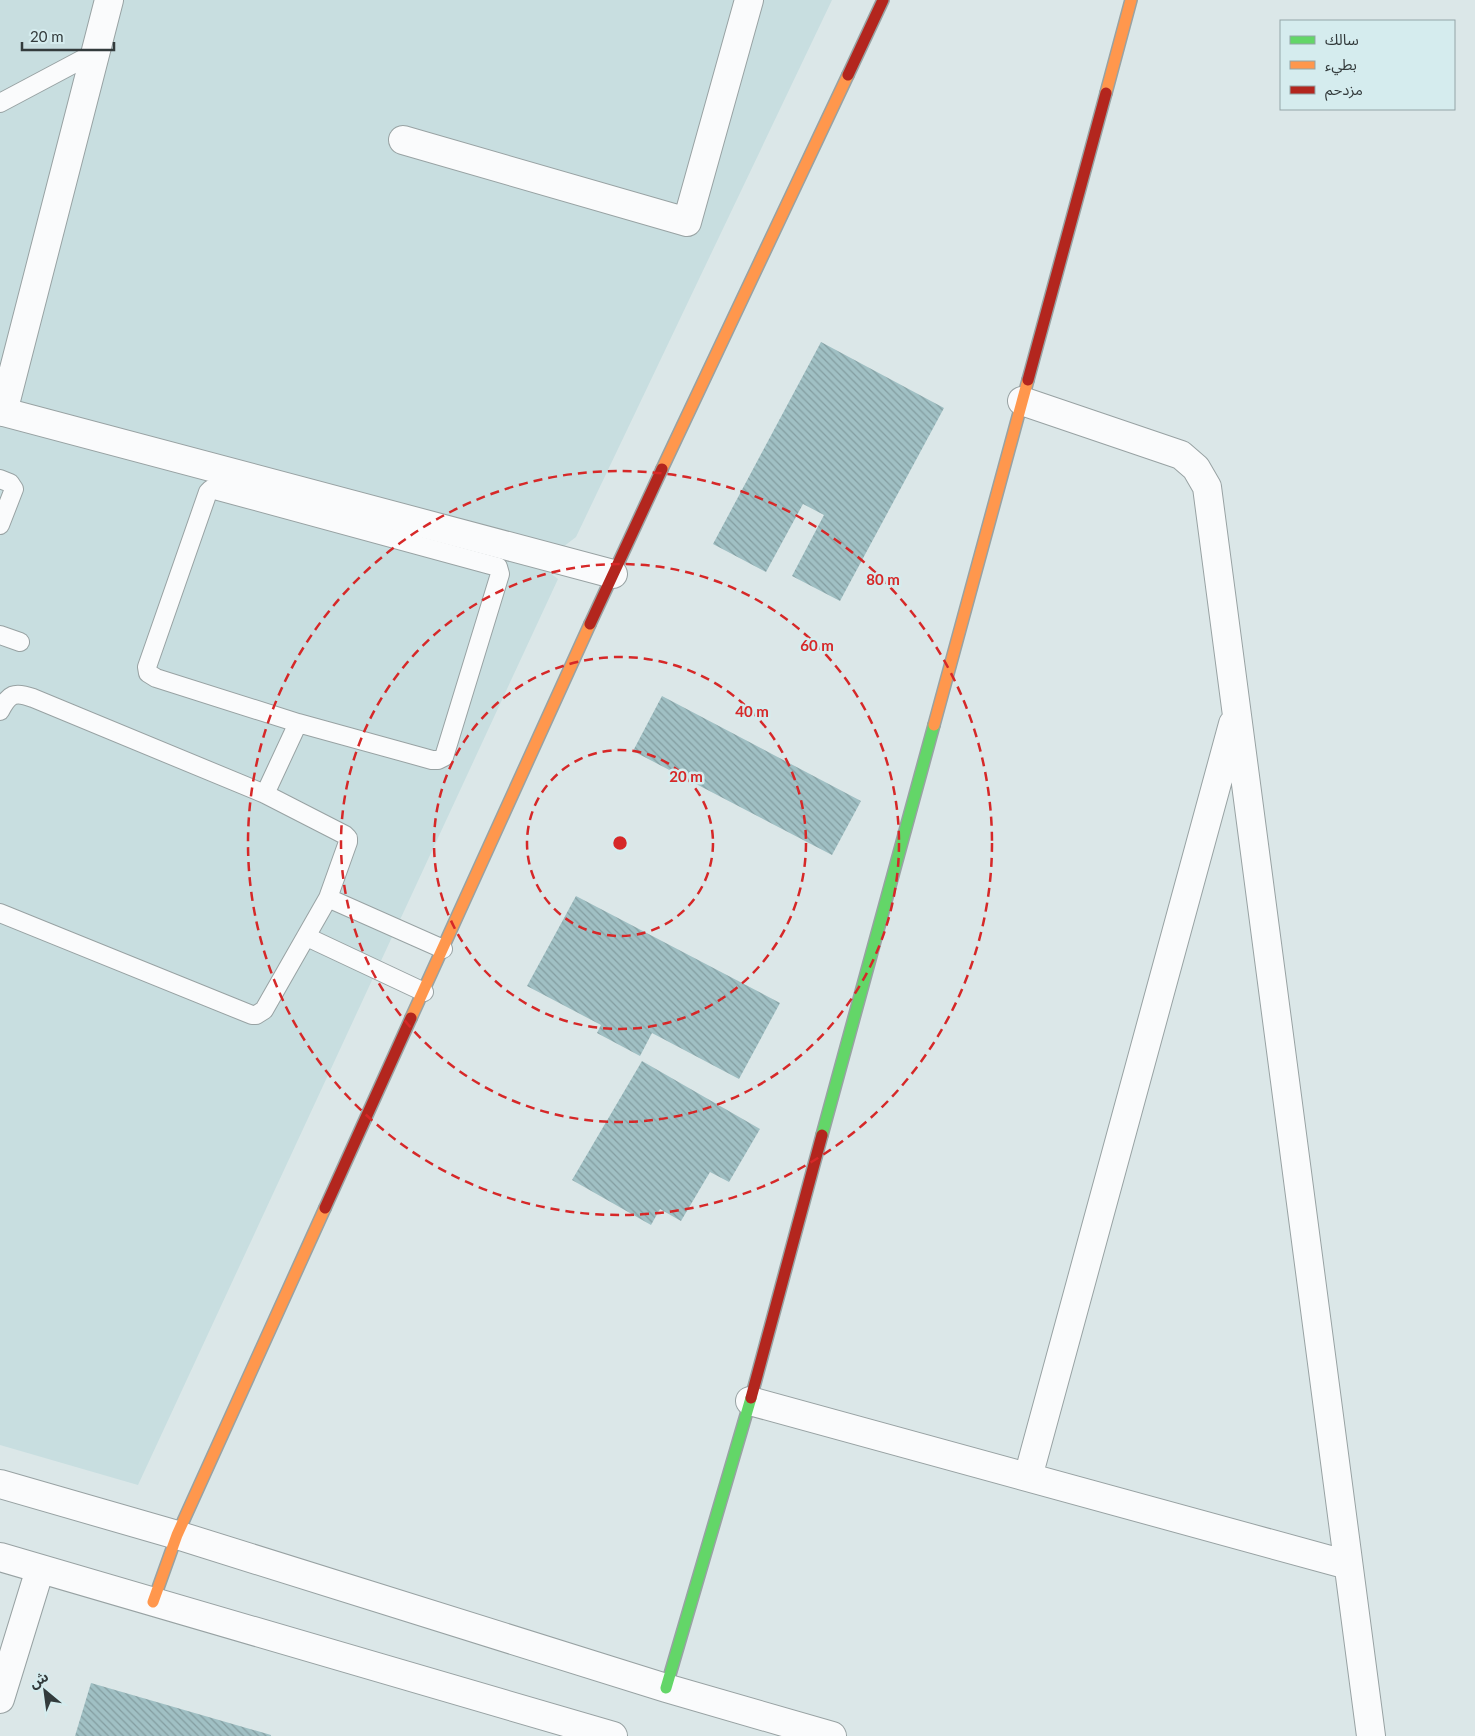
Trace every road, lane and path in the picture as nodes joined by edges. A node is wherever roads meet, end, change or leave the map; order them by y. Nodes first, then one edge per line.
1 (109, 0) edge
2 (749, 0) edge
3 (883, 0) edge
4 (1131, 0) edge
5 (96, 52) junction
6 (0, 103) edge
7 (403, 140) dead end
8 (1022, 401) junction
9 (2, 411) edge
10 (0, 479) edge
11 (0, 525) edge
12 (613, 574) junction
13 (0, 635) edge
14 (20, 642) dead end
15 (1236, 710) junction
16 (0, 711) edge
17 (298, 723) junction
18 (266, 794) junction
19 (328, 898) junction
20 (0, 913) edge
21 (307, 937) junction
22 (443, 949) junction
23 (424, 992) junction
24 (750, 1401) junction
25 (1028, 1478) junction
26 (0, 1484) edge
27 (177, 1535) junction
28 (0, 1557) edge
29 (1348, 1565) junction
30 (40, 1569) junction
31 (154, 1602) junction
32 (666, 1688) junction
33 (0, 1699) edge
34 (613, 1736) edge
35 (832, 1736) edge
36 (1371, 1736) edge

1 - 5 street
2 - 7 street
3 - 12 street
4 - 8 street
5 - 6 lane
5 - 9 street
8 - 15 street
8 - 24 street
9 - 12 street
10 - 11 lane
12 - 22 street
13 - 14 lane
15 - 25 street
15 - 29 street
16 - 18 lane
17 - 17 lane
17 - 18 lane
18 - 19 lane
19 - 21 lane
19 - 22 lane
20 - 21 lane
21 - 23 lane
22 - 23 street
23 - 27 street
24 - 25 street
24 - 32 street
25 - 29 street
26 - 27 street
27 - 31 street
27 - 32 street
28 - 30 street
29 - 36 street
30 - 31 street
30 - 33 street
31 - 34 street
32 - 35 street

